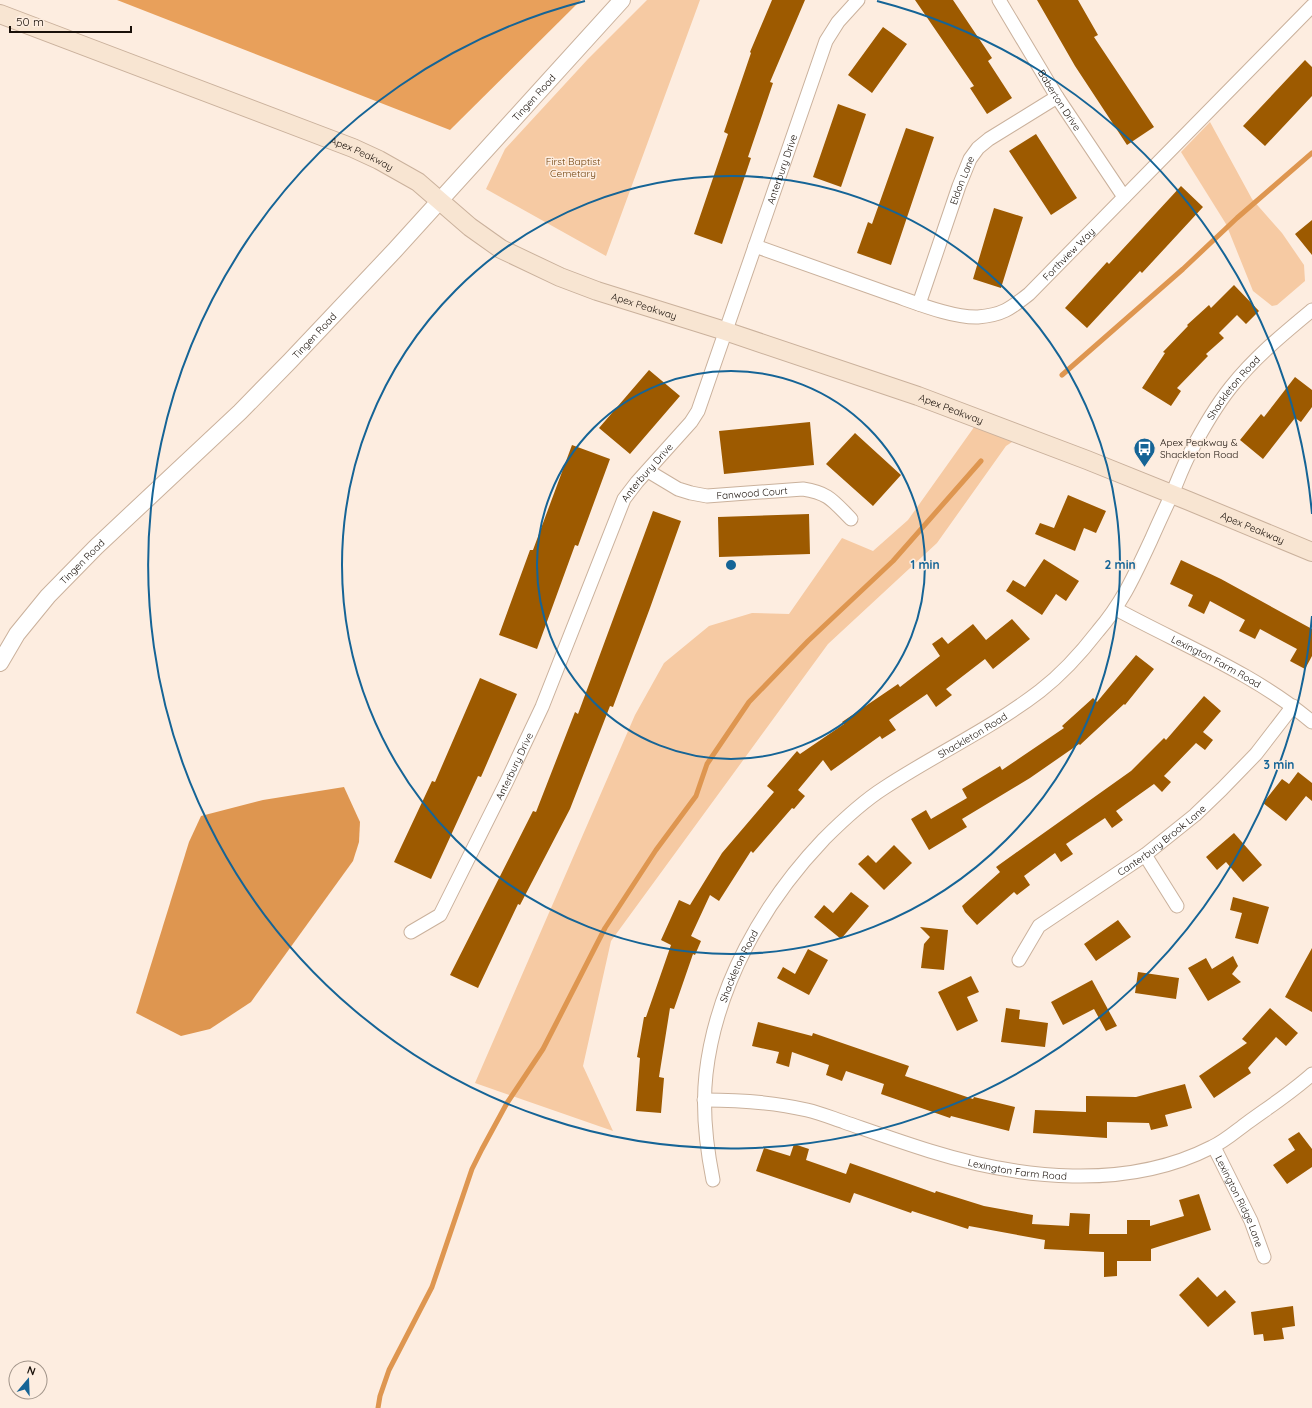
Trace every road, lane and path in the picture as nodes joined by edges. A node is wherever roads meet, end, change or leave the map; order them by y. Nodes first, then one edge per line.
1 (622, 0) edge
2 (858, 0) edge
3 (999, 0) edge
4 (1312, 6) edge
5 (0, 14) edge
6 (1057, 97) junction
7 (1124, 197) junction
8 (440, 200) junction
9 (755, 246) junction
10 (919, 304) junction
11 (1312, 310) edge
12 (725, 331) junction
13 (648, 471) junction
14 (1172, 494) junction
15 (851, 519) dead end
16 (1312, 552) edge
17 (1116, 609) junction
18 (0, 663) edge
19 (1293, 706) junction
20 (1312, 722) edge
21 (1145, 855) junction
22 (1177, 906) dead end
23 (411, 932) dead end
24 (1019, 960) dead end
25 (1312, 1074) edge
26 (704, 1100) junction
27 (1214, 1147) junction
28 (713, 1180) dead end
29 (1264, 1257) dead end

1 - 8 street, Tingen Road
2 - 9 street, Anterbury Drive
3 - 6 street, Baberton Drive
4 - 7 street, Forthview Way
5 - 8 main road, Apex Peakway
6 - 7 street, Baberton Drive
6 - 10 street, Eldon Lane
7 - 10 street, Forthview Way
8 - 12 main road, Apex Peakway
8 - 18 street, Tingen Road
9 - 10 street, Forthview Way
9 - 12 street, Anterbury Drive
11 - 14 street, Shackleton Road
12 - 13 street, Anterbury Drive
12 - 14 main road, Apex Peakway
13 - 15 street, Fanwood Court
13 - 23 street, Anterbury Drive
14 - 16 main road, Apex Peakway
14 - 17 street, Shackleton Road
17 - 19 street, Lexington Farm Road
17 - 26 street, Shackleton Road
19 - 20 street, Lexington Farm Road
19 - 21 street, Canterbury Brook Lane
21 - 22 street
21 - 24 street, Canterbury Brook Lane
25 - 27 street, Lexington Farm Road
26 - 27 street, Lexington Farm Road
26 - 28 street, Shackleton Road
27 - 29 street, Lexington Ridge Lane

